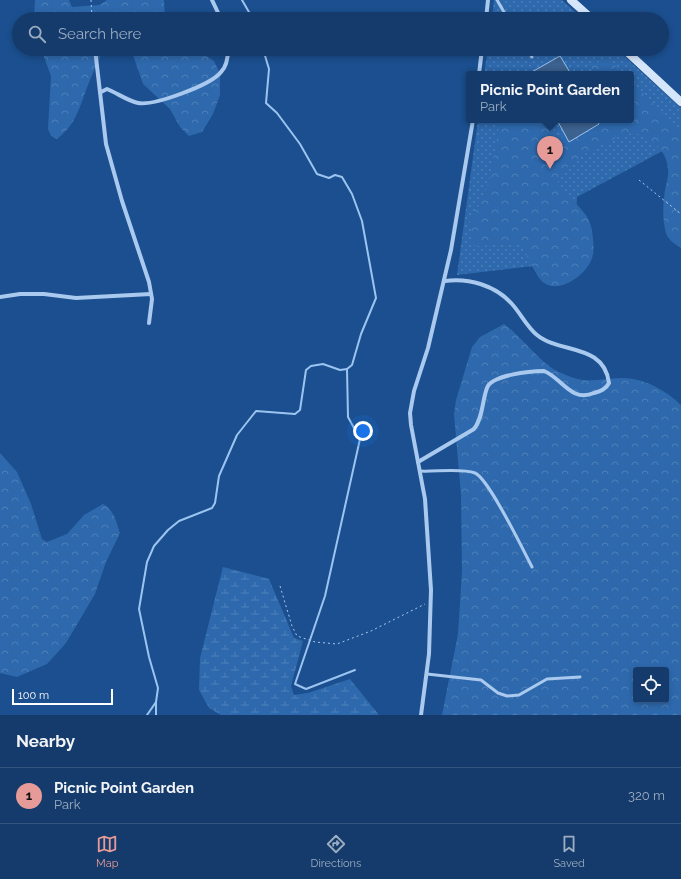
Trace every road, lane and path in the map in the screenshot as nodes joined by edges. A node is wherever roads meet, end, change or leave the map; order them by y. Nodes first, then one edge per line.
1 (91, 0) edge
2 (212, 0) edge
3 (488, 0) edge
4 (496, 0) edge
5 (571, 0) edge
6 (92, 12) edge
7 (218, 12) edge
8 (487, 12) edge
9 (504, 12) edge
10 (584, 12) edge
11 (97, 56) edge
12 (227, 56) edge
13 (481, 56) edge
14 (632, 56) edge
15 (479, 71) edge
16 (100, 92) junction
17 (681, 102) edge
18 (472, 123) edge
19 (638, 180) dead end
20 (681, 214) edge
21 (445, 281) junction
22 (151, 294) junction
23 (0, 297) edge
24 (149, 324) dead end
25 (418, 462) junction
26 (420, 471) junction
27 (532, 567) dead end
28 (280, 586) dead end
29 (430, 601) junction
30 (427, 674) junction
31 (580, 677) dead end
32 (421, 715) edge

1 - 6 path
2 - 7 street
3 - 8 street
4 - 9 lane
5 - 10 main road
11 - 16 street
12 - 16 street
13 - 15 street
14 - 17 main road
16 - 22 street
18 - 21 street
19 - 20 path
21 - 25 street
21 - 25 street
22 - 23 street
22 - 24 street
25 - 26 street
26 - 27 lane
26 - 29 street
28 - 29 path
29 - 30 street
30 - 31 lane
30 - 32 street

